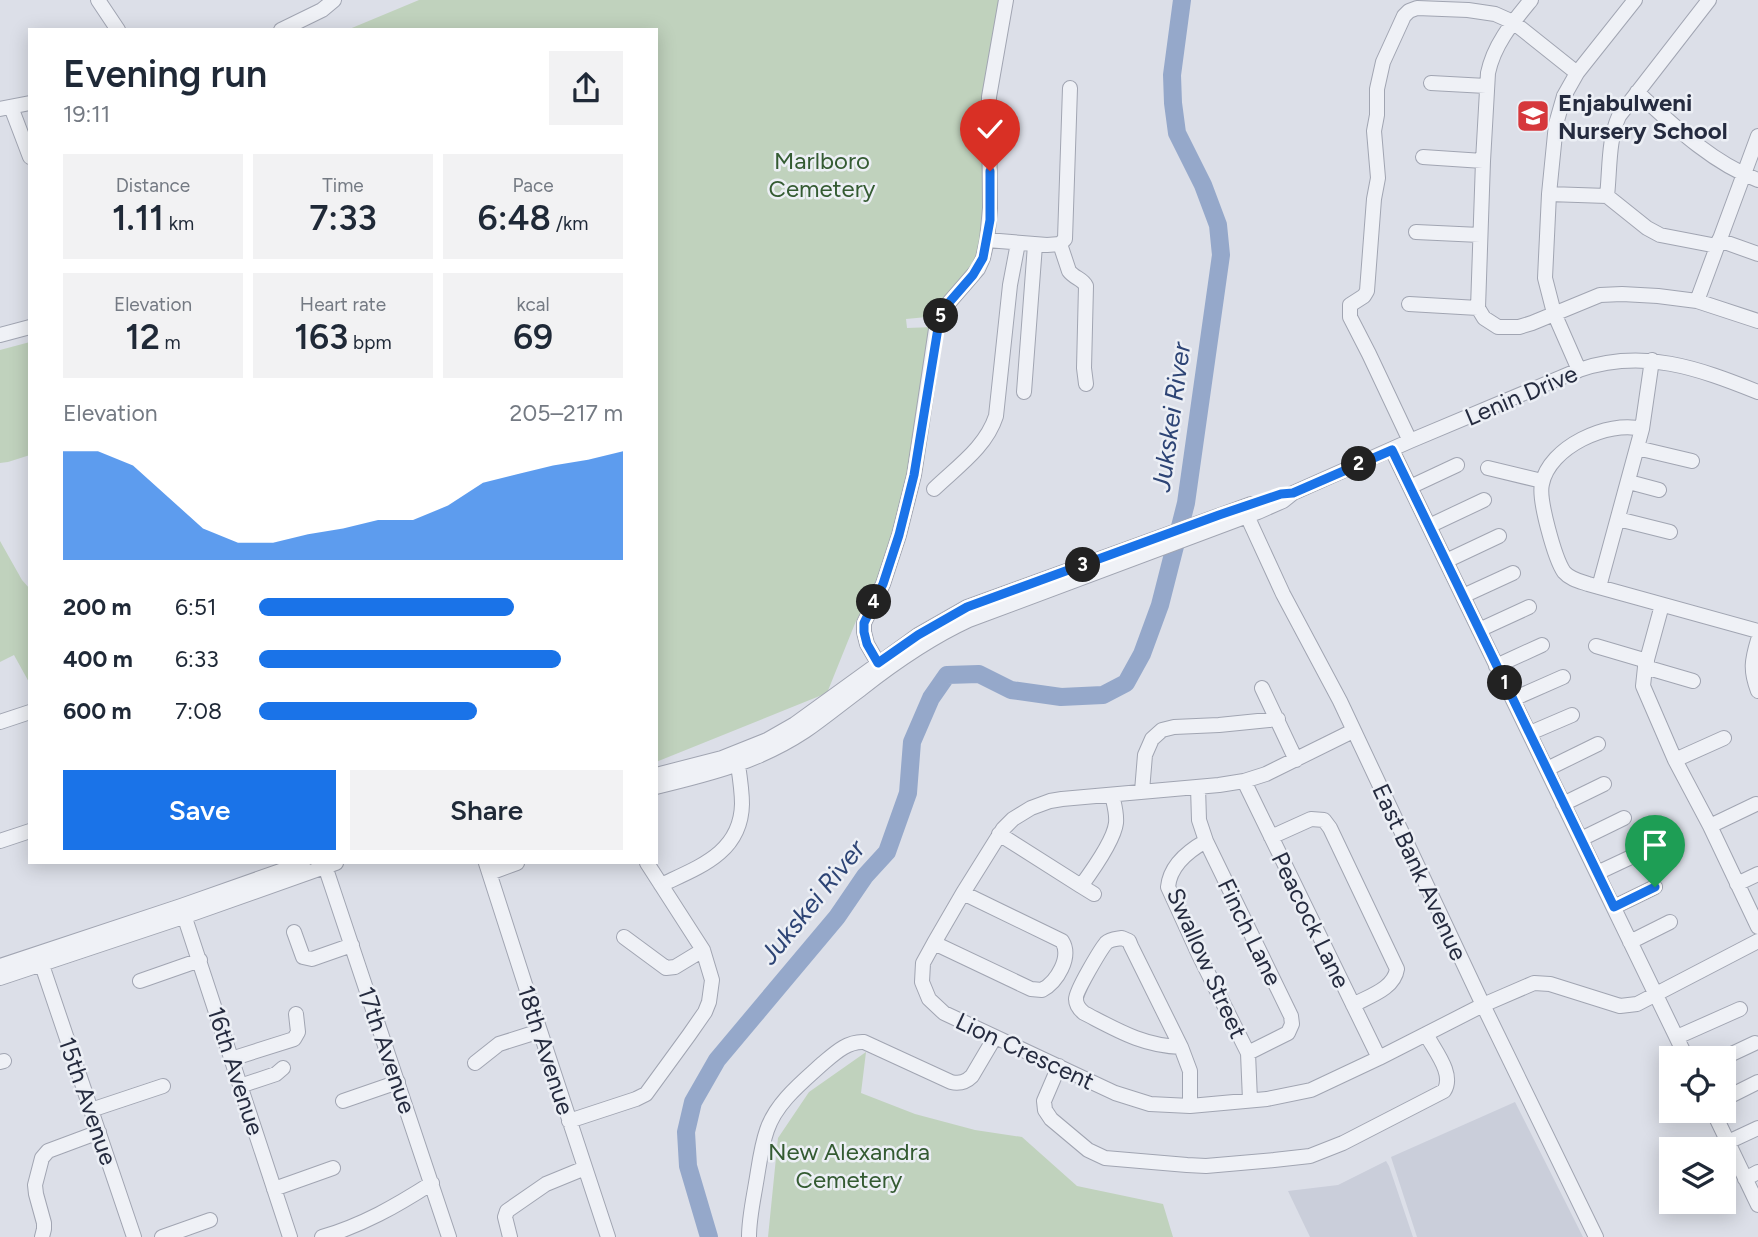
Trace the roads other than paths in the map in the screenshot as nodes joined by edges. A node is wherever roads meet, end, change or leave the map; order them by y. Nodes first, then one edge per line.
1 (99, 0) edge
2 (334, 0) edge
3 (1006, 0) edge
4 (1531, 0) edge
5 (1635, 0) edge
6 (1709, 0) edge
7 (1417, 4) edge
8 (1513, 22) junction
9 (117, 28) edge
10 (285, 28) edge
11 (1577, 73) junction
12 (1431, 83) dead end
13 (1486, 86) junction
14 (1070, 88) dead end
15 (1637, 92) junction
16 (28, 103) edge
17 (5, 108) edge
18 (1758, 136) edge
19 (28, 153) edge
20 (1423, 158) dead end
21 (1483, 161) junction
22 (1751, 177) edge
23 (1549, 194) junction
24 (1607, 196) junction
25 (1416, 232) dead end
26 (1480, 234) junction
27 (987, 240) junction
28 (1018, 243) junction
29 (1718, 243) junction
30 (1060, 244) junction
31 (1035, 245) junction
32 (1758, 254) edge
33 (1698, 301) junction
34 (1409, 304) dead end
35 (1478, 307) junction
36 (1554, 313) junction
37 (1758, 321) edge
38 (28, 328) edge
39 (0, 335) edge
40 (1653, 360) junction
41 (1579, 370) junction
42 (1086, 384) dead end
43 (1024, 392) dead end
44 (1758, 392) edge
45 (1642, 429) junction
46 (1410, 441) junction
47 (1637, 448) junction
48 (1392, 450) junction
49 (1692, 461) dead end
50 (1457, 465) dead end
51 (1488, 468) dead end
52 (1542, 481) junction
53 (1629, 482) junction
54 (1410, 487) junction
55 (934, 489) dead end
56 (1659, 490) dead end
57 (1484, 499) dead end
58 (1245, 511) junction
59 (1618, 519) junction
60 (1221, 520) junction
61 (1429, 526) junction
62 (1670, 532) dead end
63 (1499, 536) dead end
64 (1446, 561) junction
65 (1513, 573) dead end
66 (1599, 587) junction
67 (1463, 596) junction
68 (1002, 601) junction
69 (1662, 605) junction
70 (1529, 607) dead end
71 (1479, 629) junction
72 (1758, 631) edge
73 (1758, 640) edge
74 (1542, 645) dead end
75 (1595, 646) dead end
76 (878, 663) junction
77 (1646, 664) junction
78 (1496, 666) junction
79 (1563, 677) dead end
80 (1693, 681) dead end
81 (1262, 688) dead end
82 (1758, 691) edge
83 (1513, 699) junction
84 (28, 713) edge
85 (1572, 715) dead end
86 (1278, 719) junction
87 (0, 722) edge
88 (1353, 731) junction
89 (1530, 733) junction
90 (1724, 738) dead end
91 (1598, 744) dead end
92 (1296, 760) junction
93 (1675, 760) junction
94 (738, 765) junction
95 (1547, 769) junction
96 (658, 774) edge
97 (1244, 781) junction
98 (1604, 785) dead end
99 (658, 787) edge
100 (1198, 787) junction
101 (1142, 791) junction
102 (1112, 795) junction
103 (1563, 804) junction
104 (1756, 804) dead end
105 (1624, 818) dead end
106 (1710, 826) junction
107 (28, 832) edge
108 (999, 834) junction
109 (1271, 837) junction
110 (1581, 839) junction
111 (0, 841) edge
112 (1206, 841) junction
113 (1644, 851) dead end
114 (301, 864) edge
115 (329, 864) edge
116 (511, 864) edge
117 (648, 864) edge
118 (488, 868) edge
119 (1597, 873) junction
120 (1758, 874) edge
121 (1737, 884) junction
122 (662, 885) junction
123 (1655, 887) dead end
124 (963, 893) junction
125 (1614, 907) junction
126 (184, 911) junction
127 (1670, 922) dead end
128 (1758, 927) edge
129 (294, 932) dead end
130 (624, 937) dead end
131 (1758, 941) edge
132 (1630, 942) junction
133 (934, 943) junction
134 (352, 945) junction
135 (704, 950) junction
136 (200, 960) junction
137 (42, 965) junction
138 (0, 966) edge
139 (0, 978) edge
140 (139, 981) dead end
141 (1656, 994) junction
142 (1353, 1005) junction
143 (1483, 1006) junction
144 (1740, 1009) dead end
145 (296, 1014) dead end
146 (540, 1031) junction
147 (1426, 1034) junction
148 (995, 1037) junction
149 (1677, 1037) junction
150 (1755, 1043) dead end
151 (1681, 1046) edge
152 (1181, 1047) junction
153 (1736, 1052) edge
154 (1248, 1053) junction
155 (1379, 1058) junction
156 (231, 1059) junction
157 (475, 1063) dead end
158 (1059, 1066) junction
159 (283, 1068) dead end
160 (398, 1082) junction
161 (1758, 1082) edge
162 (163, 1086) dead end
163 (240, 1086) junction
164 (1736, 1093) edge
165 (1250, 1100) junction
166 (343, 1101) dead end
167 (1190, 1106) junction
168 (91, 1110) junction
169 (569, 1121) junction
170 (1758, 1128) edge
171 (99, 1132) junction
172 (1736, 1138) edge
173 (1736, 1153) edge
174 (333, 1168) dead end
175 (585, 1168) junction
176 (1752, 1175) edge
177 (432, 1183) junction
178 (274, 1189) junction
179 (1758, 1205) edge
180 (210, 1220) dead end
181 (42, 1237) edge
182 (134, 1237) edge
183 (162, 1237) edge
184 (290, 1237) edge
185 (322, 1237) edge
186 (449, 1237) edge
187 (510, 1237) edge
188 (608, 1237) edge
189 (749, 1237) edge
190 (1596, 1237) edge

1 - 9 street
2 - 10 street
3 - 27 street
4 - 8 street
5 - 11 street
6 - 15 street
7 - 8 street
7 - 46 street
8 - 11 street
8 - 13 street
11 - 23 street
12 - 13 street
13 - 21 street
14 - 30 street
15 - 22 street
15 - 24 street
16 - 17 street
17 - 19 street
18 - 22 street
20 - 21 street
21 - 26 street
22 - 29 street
23 - 24 street
23 - 36 street
24 - 29 street
25 - 26 street
26 - 35 street
27 - 28 street
27 - 76 street
28 - 31 street
28 - 55 street
29 - 32 street
29 - 33 street
30 - 31 street
30 - 42 street
31 - 43 street
33 - 36 street
33 - 37 street
34 - 35 street
35 - 36 street
36 - 41 street
38 - 39 street
40 - 41 street, Lenin Drive
40 - 44 street, Lenin Drive
40 - 45 street
41 - 46 street, Lenin Drive
45 - 47 street
45 - 52 street
46 - 48 street, Lenin Drive
47 - 49 street
47 - 53 street
48 - 54 street
48 - 58 street, Lenin Drive
50 - 54 street
51 - 52 street
52 - 66 street
53 - 56 street
53 - 59 street
54 - 61 street
57 - 61 street
58 - 60 street, Lenin Drive
58 - 88 street, East Bank Avenue
59 - 62 street
59 - 66 street
60 - 68 street
60 - 68 street
61 - 64 street
63 - 64 street
64 - 67 street
65 - 67 street
66 - 69 street
67 - 71 street
68 - 76 street
68 - 94 street
69 - 72 street
69 - 77 street
70 - 71 street
71 - 78 street
73 - 82 street
74 - 78 street
75 - 77 street
76 - 96 street
77 - 80 street
77 - 93 street
78 - 83 street
79 - 83 street
81 - 86 street
83 - 89 street
84 - 87 street
85 - 89 street
86 - 92 street
86 - 101 street
88 - 92 street, Lion Crescent
88 - 143 street, East Bank Avenue
89 - 95 street
90 - 93 street
91 - 95 street
92 - 97 street, Lion Crescent
93 - 106 street
94 - 99 street
94 - 122 street
95 - 103 street
97 - 100 street, Lion Crescent
97 - 109 street, Peacock Lane
98 - 103 street
100 - 101 street, Lion Crescent
100 - 112 street, Finch Lane
101 - 102 street, Lion Crescent
102 - 108 street, Lion Crescent
102 - 108 street
103 - 110 street
104 - 106 street
105 - 110 street
106 - 121 street
107 - 111 street
108 - 124 street, Lion Crescent
109 - 142 street, Peacock Lane
109 - 142 street
110 - 119 street
112 - 154 street, Swallow Street
112 - 154 street, Finch Lane
113 - 119 street
114 - 126 street
115 - 126 street
115 - 134 street, 17th Avenue
116 - 118 street
117 - 122 street
118 - 146 street, 18th Avenue
119 - 125 street
120 - 121 street
121 - 128 street
122 - 135 street
123 - 125 street
124 - 133 street, Lion Crescent
124 - 133 street
125 - 132 street
126 - 136 street, 16th Avenue
126 - 137 street
126 - 138 street
127 - 132 street
129 - 134 street
130 - 135 street
131 - 141 street, Lion Crescent
132 - 141 street
133 - 148 street, Lion Crescent
134 - 160 street, 17th Avenue
135 - 169 street
136 - 140 street
136 - 156 street, 16th Avenue
137 - 139 street
137 - 168 street, 15th Avenue
141 - 143 street, Lion Crescent
141 - 149 street
142 - 155 street, Peacock Lane
143 - 147 street, Lion Crescent
143 - 190 street, East Bank Avenue
144 - 149 street
145 - 156 street
146 - 157 street
146 - 169 street, 18th Avenue
147 - 155 street, Lion Crescent
147 - 158 street
148 - 158 street, Lion Crescent
148 - 189 street
149 - 151 street
150 - 153 street
152 - 152 street
152 - 167 street
154 - 165 street, Swallow Street
155 - 165 street, Lion Crescent
156 - 163 street, 16th Avenue
158 - 167 street, Lion Crescent
159 - 163 street
160 - 166 street
160 - 177 street, 17th Avenue
161 - 164 street
162 - 168 street
163 - 178 street, 16th Avenue
165 - 167 street, Lion Crescent
168 - 171 street, 15th Avenue
169 - 175 street, 18th Avenue
170 - 172 street
171 - 181 street
171 - 182 street, 15th Avenue
173 - 176 street
174 - 178 street
175 - 187 street
175 - 188 street, 18th Avenue
176 - 179 street
177 - 185 street
177 - 186 street, 17th Avenue
178 - 184 street, 16th Avenue
180 - 183 street

